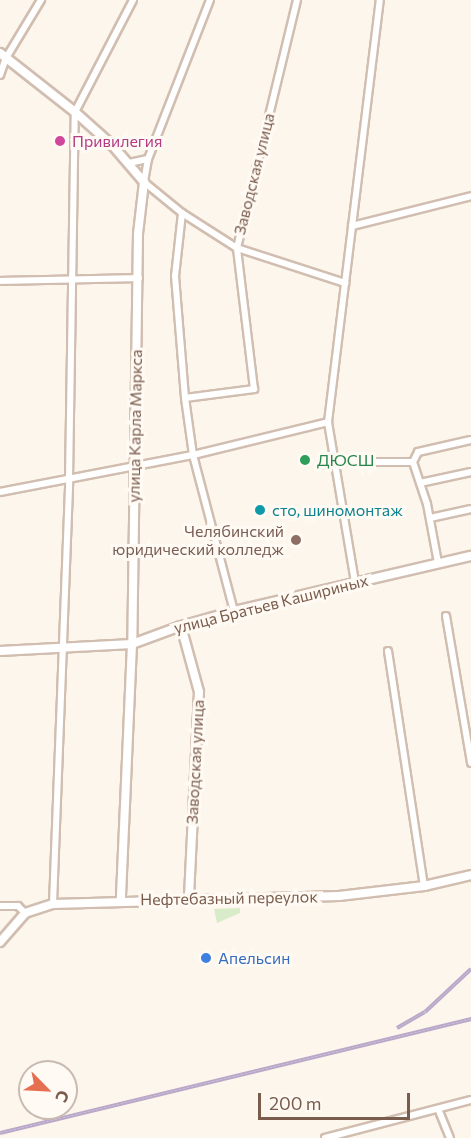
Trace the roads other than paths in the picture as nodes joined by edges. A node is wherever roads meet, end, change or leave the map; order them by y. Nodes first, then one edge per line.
1 (42, 0) edge
2 (133, 0) edge
3 (210, 0) edge
4 (297, 0) edge
5 (380, 0) edge
6 (3, 56) edge
7 (0, 75) edge
8 (75, 112) junction
9 (148, 159) junction
10 (129, 163) junction
11 (144, 182) junction
12 (471, 196) edge
13 (182, 213) junction
14 (352, 226) junction
15 (237, 248) junction
16 (139, 278) junction
17 (72, 279) junction
18 (0, 281) edge
19 (345, 283) junction
20 (185, 398) junction
21 (328, 422) junction
22 (471, 440) edge
23 (193, 455) junction
24 (335, 462) junction
25 (413, 462) junction
26 (133, 467) junction
27 (471, 472) edge
28 (69, 479) junction
29 (420, 483) junction
30 (0, 492) edge
31 (471, 509) edge
32 (430, 518) junction
33 (471, 556) edge
34 (438, 563) junction
35 (355, 582) junction
36 (234, 611) junction
37 (446, 616) dead end
38 (181, 626) junction
39 (132, 644) junction
40 (64, 647) junction
41 (0, 651) edge
42 (388, 651) dead end
43 (471, 763) edge
44 (471, 876) edge
45 (424, 886) junction
46 (121, 900) junction
47 (189, 900) junction
48 (53, 904) junction
49 (0, 906) edge
50 (25, 913) junction
51 (0, 942) edge
52 (471, 1100) edge
53 (438, 1111) junction
54 (325, 1138) edge
55 (450, 1138) edge

1 - 6 street
2 - 8 street
3 - 9 street, улица Карла Маркса
4 - 15 street, Заводская улица
5 - 14 street
6 - 7 street
6 - 8 street
8 - 10 street
8 - 17 street
9 - 10 street
9 - 11 street, улица Карла Маркса
10 - 11 street
11 - 13 street
11 - 16 street, улица Карла Маркса
12 - 14 street
13 - 15 street
13 - 20 street
14 - 19 street
15 - 19 street
15 - 20 street, Заводская улица
16 - 17 street
16 - 26 street, улица Карла Маркса
17 - 18 street
17 - 28 street
19 - 21 street
20 - 23 street
21 - 23 street
21 - 24 street
22 - 25 street
23 - 26 street
23 - 36 street
24 - 25 street
24 - 35 street
25 - 29 street
26 - 28 street
26 - 39 street, улица Карла Маркса
27 - 29 street
28 - 30 street
28 - 40 street
29 - 32 street
31 - 32 street
32 - 34 street
33 - 34 main road, улица Братьев Кашириных
34 - 35 main road, улица Братьев Кашириных
35 - 36 main road, улица Братьев Кашириных
36 - 38 main road, улица Братьев Кашириных
37 - 43 street
38 - 39 main road, улица Братьев Кашириных
38 - 47 street, Заводская улица
39 - 40 main road, улица Братьев Кашириных
39 - 46 street, улица Карла Маркса
40 - 41 main road, улица Братьев Кашириных
40 - 48 street
42 - 45 street
44 - 45 main road, Нефтебазный переулок
45 - 47 main road, Нефтебазный переулок
46 - 47 main road, Нефтебазный переулок
46 - 48 main road, Нефтебазный переулок
48 - 50 main road, Нефтебазный переулок
49 - 50 street
50 - 51 main road
52 - 53 street
53 - 54 street
53 - 55 street

